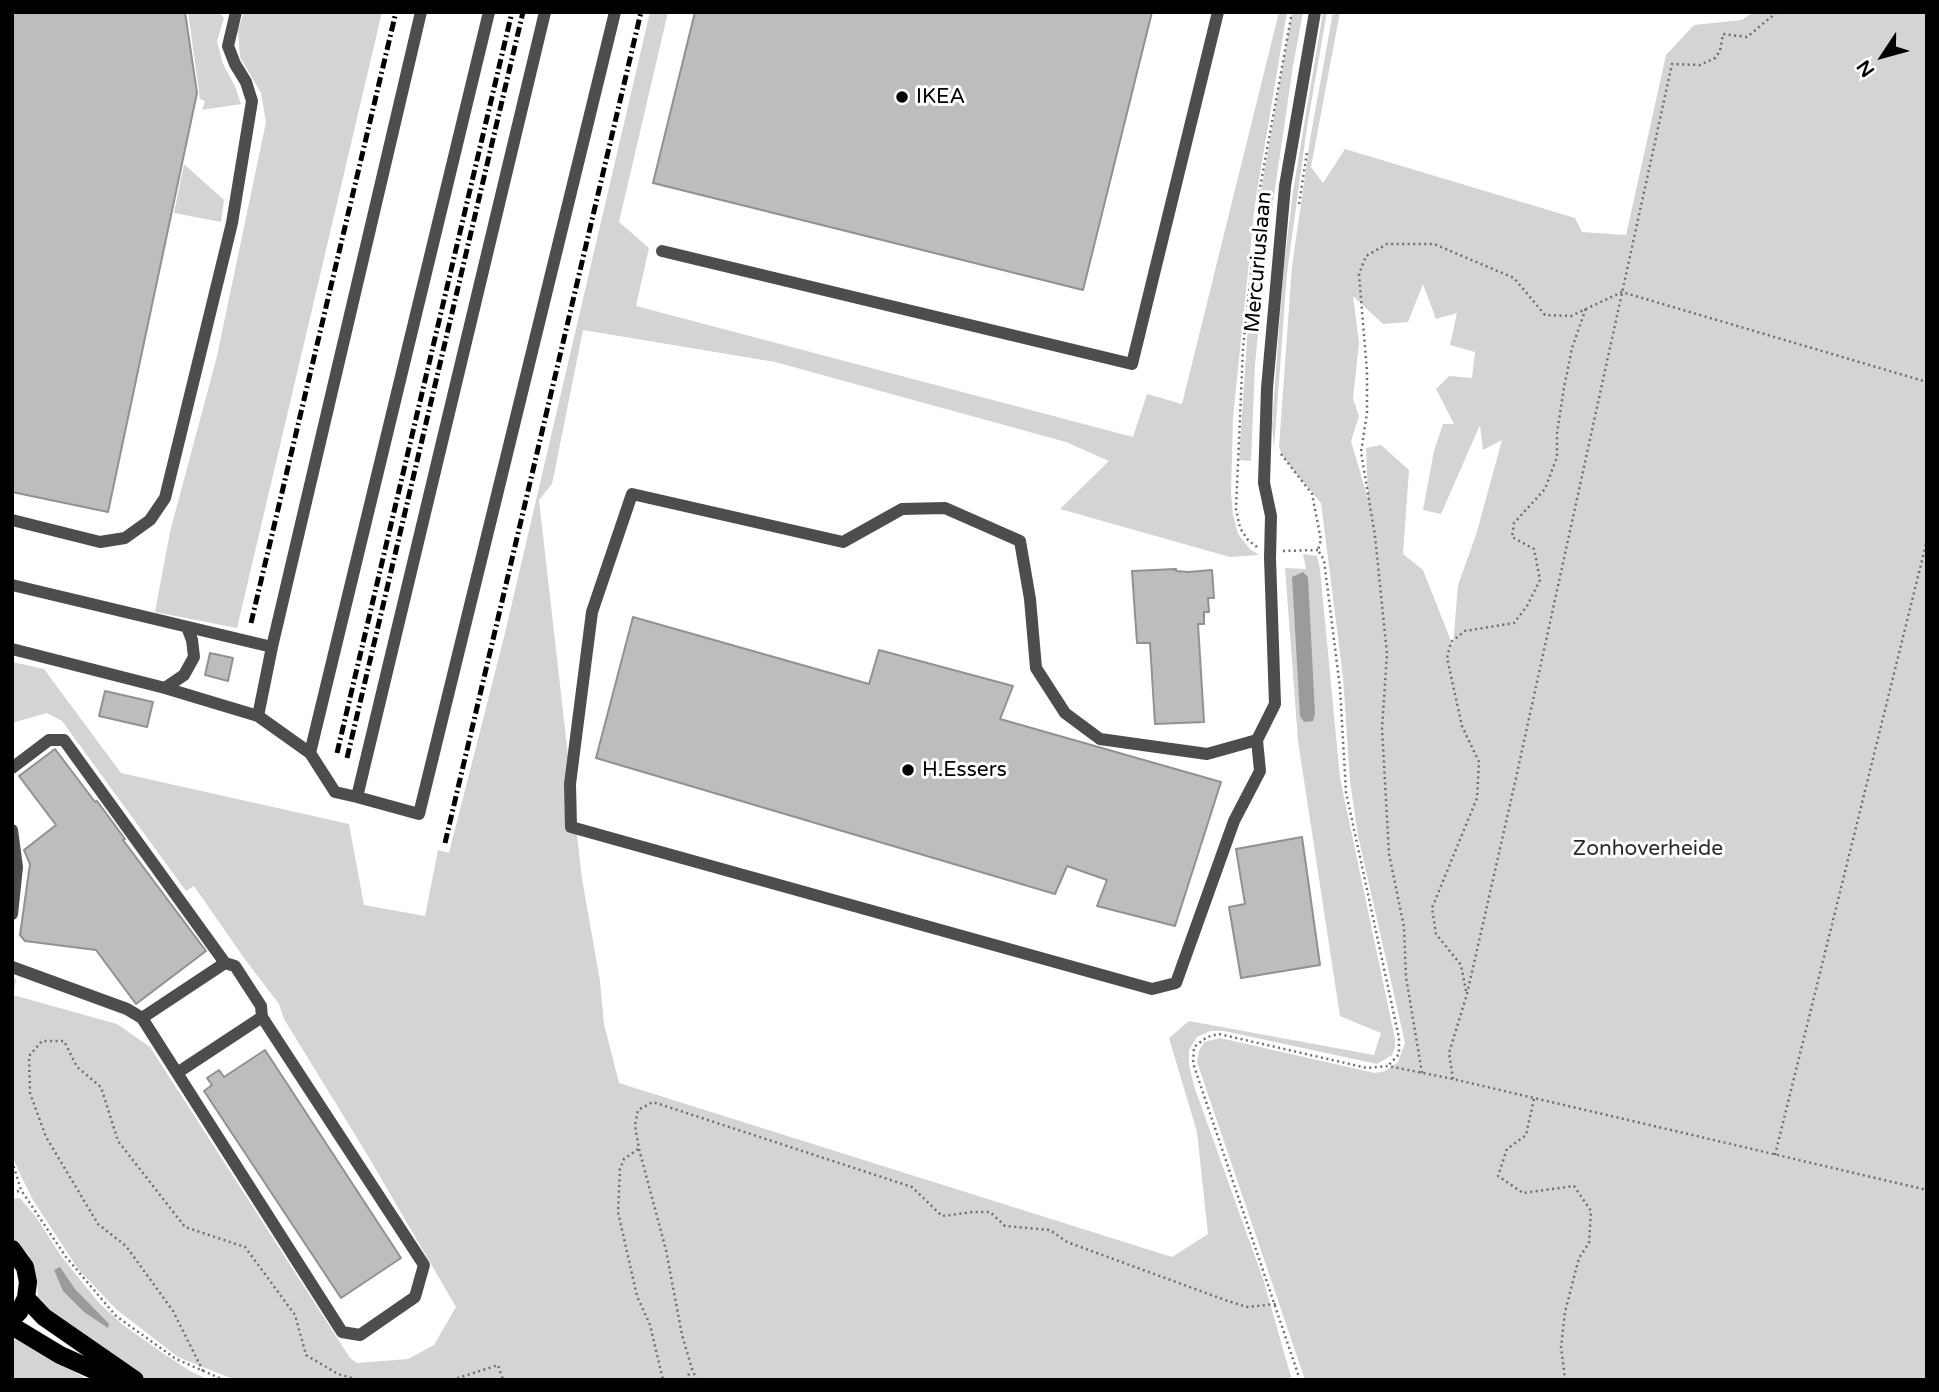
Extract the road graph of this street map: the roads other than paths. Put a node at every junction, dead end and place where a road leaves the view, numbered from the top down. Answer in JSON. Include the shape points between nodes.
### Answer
{"nodes":[{"id":1,"x":236,"y":12,"type":"edge"},
{"id":2,"x":421,"y":12,"type":"edge"},
{"id":3,"x":489,"y":12,"type":"edge"},
{"id":4,"x":545,"y":12,"type":"edge"},
{"id":5,"x":615,"y":12,"type":"edge"},
{"id":6,"x":1217,"y":12,"type":"edge"},
{"id":7,"x":1315,"y":12,"type":"edge"},
{"id":8,"x":662,"y":251,"type":"dead end"},
{"id":9,"x":12,"y":520,"type":"edge"},
{"id":10,"x":12,"y":585,"type":"edge"},
{"id":11,"x":187,"y":627,"type":"junction"},
{"id":12,"x":272,"y":647,"type":"junction"},
{"id":13,"x":12,"y":649,"type":"edge"},
{"id":14,"x":165,"y":688,"type":"junction"},
{"id":15,"x":258,"y":716,"type":"junction"},
{"id":16,"x":1257,"y":740,"type":"junction"},
{"id":17,"x":310,"y":753,"type":"junction"},
{"id":18,"x":12,"y":768,"type":"edge"},
{"id":19,"x":357,"y":797,"type":"junction"},
{"id":20,"x":12,"y":831,"type":"edge"},
{"id":21,"x":12,"y":914,"type":"edge"},
{"id":22,"x":225,"y":963,"type":"junction"},
{"id":23,"x":12,"y":967,"type":"edge"},
{"id":24,"x":262,"y":1017,"type":"junction"},
{"id":25,"x":142,"y":1018,"type":"junction"},
{"id":26,"x":177,"y":1073,"type":"junction"},
{"id":27,"x":12,"y":1249,"type":"edge"},
{"id":28,"x":26,"y":1298,"type":"junction"},
{"id":29,"x":12,"y":1319,"type":"edge"},
{"id":30,"x":12,"y":1326,"type":"edge"},
{"id":31,"x":116,"y":1380,"type":"edge"},
{"id":32,"x":135,"y":1380,"type":"edge"}],
"edges":[{"from":1,"to":9,"type":"street","via":[[228,46],[252,101],[232,223],[165,498],[150,520],[125,538],[100,542]]},
{"from":2,"to":12,"type":"street"},
{"from":3,"to":17,"type":"street"},
{"from":4,"to":19,"type":"street"},
{"from":5,"to":19,"type":"street","via":[[419,814]]},
{"from":6,"to":8,"type":"street","via":[[1132,364]]},
{"from":7,"to":16,"type":"street","name":"Mercuriuslaan","via":[[1285,186],[1270,347],[1264,483],[1271,516],[1275,704]]},
{"from":10,"to":11,"type":"street"},
{"from":11,"to":12,"type":"street"},
{"from":11,"to":14,"type":"street","via":[[194,657],[184,675]]},
{"from":12,"to":15,"type":"street"},
{"from":13,"to":14,"type":"street"},
{"from":14,"to":15,"type":"street"},
{"from":15,"to":17,"type":"street"},
{"from":16,"to":16,"type":"street","via":[[1260,771],[1234,821],[1176,983],[1152,989],[571,827],[570,784],[592,612],[632,494],[843,542],[902,509],[945,508],[1020,541],[1036,668],[1065,713],[1100,739],[1114,741],[1207,754]]},
{"from":17,"to":19,"type":"street","via":[[335,792]]},
{"from":18,"to":22,"type":"street","via":[[49,740],[64,740]]},
{"from":20,"to":21,"type":"street","via":[[17,866]]},
{"from":22,"to":24,"type":"street","via":[[235,965],[261,1006]]},
{"from":22,"to":25,"type":"street"},
{"from":23,"to":25,"type":"street"},
{"from":24,"to":26,"type":"street"},
{"from":24,"to":26,"type":"street","via":[[424,1265],[415,1297],[360,1335],[342,1332]]},
{"from":25,"to":26,"type":"street"},
{"from":27,"to":28,"type":"main road","via":[[25,1266]]},
{"from":28,"to":29,"type":"main road"},
{"from":28,"to":32,"type":"main road","via":[[44,1317]]},
{"from":30,"to":31,"type":"main road","via":[[60,1355]]}]}
